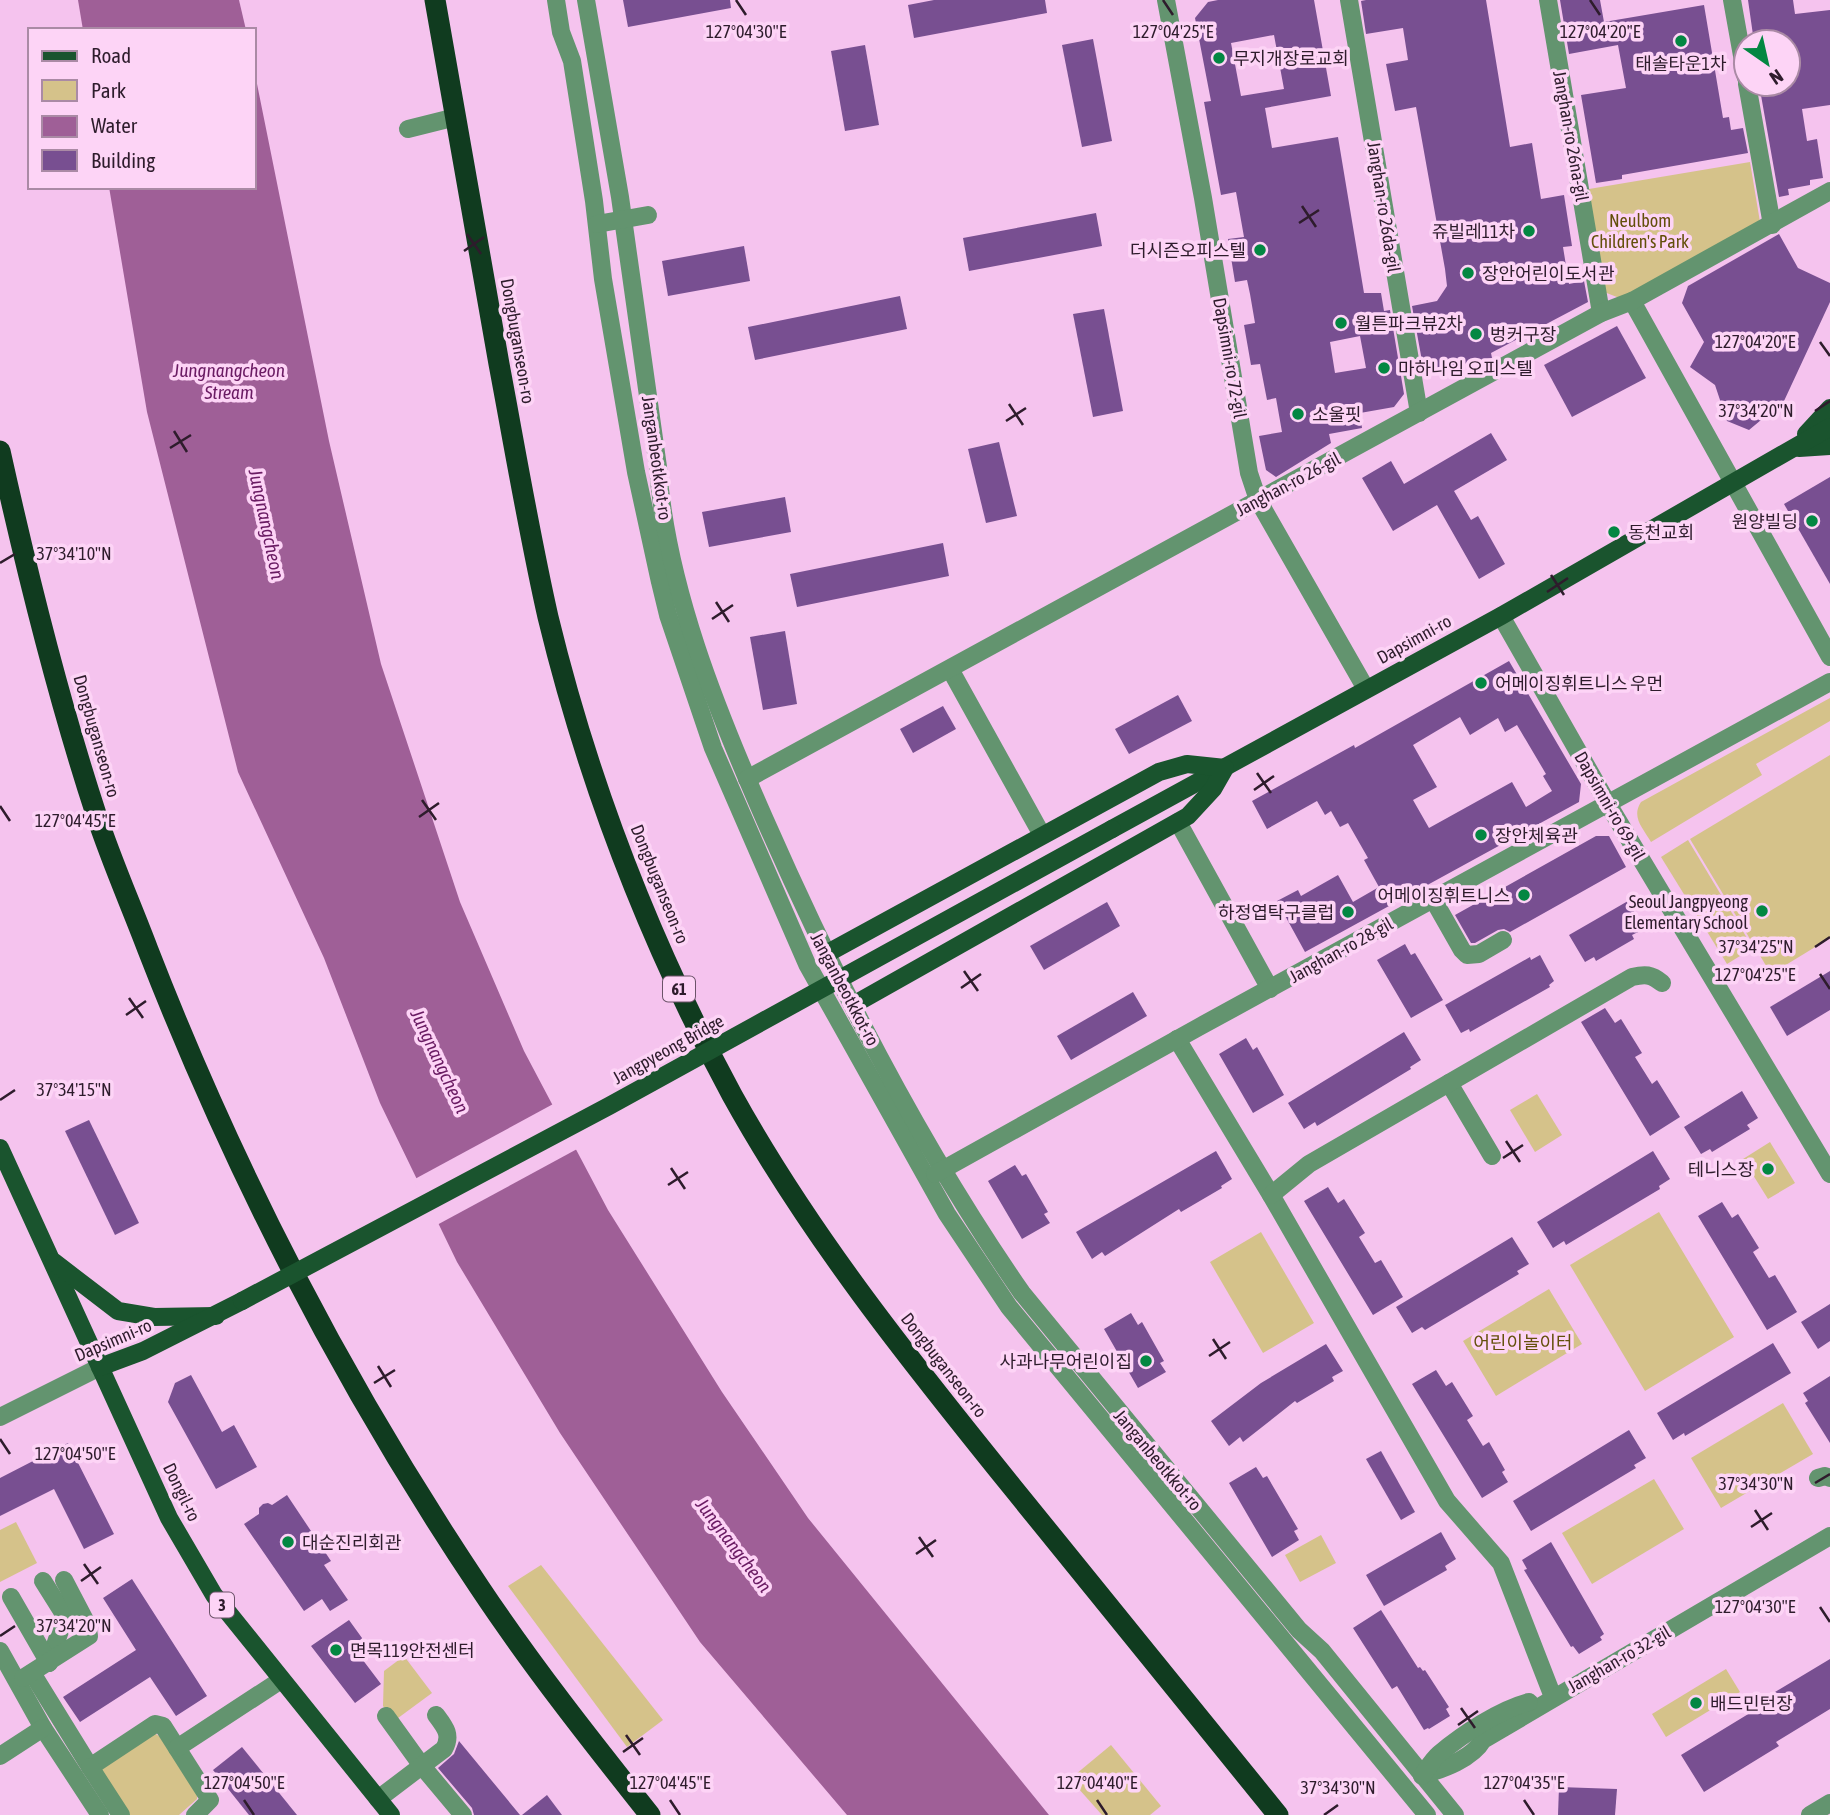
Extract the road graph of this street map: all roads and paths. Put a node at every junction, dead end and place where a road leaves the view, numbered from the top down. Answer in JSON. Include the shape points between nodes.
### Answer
{"nodes":[{"id":1,"x":435,"y":0,"type":"edge"},
{"id":2,"x":556,"y":0,"type":"edge"},
{"id":3,"x":586,"y":0,"type":"edge"},
{"id":4,"x":1166,"y":0,"type":"edge"},
{"id":5,"x":1349,"y":0,"type":"edge"},
{"id":6,"x":1548,"y":0,"type":"edge"},
{"id":7,"x":1732,"y":0,"type":"edge"},
{"id":8,"x":1737,"y":28,"type":"edge"},
{"id":9,"x":1749,"y":98,"type":"edge"},
{"id":10,"x":456,"y":117,"type":"junction"},
{"id":11,"x":408,"y":129,"type":"dead end"},
{"id":12,"x":1830,"y":191,"type":"edge"},
{"id":13,"x":648,"y":215,"type":"dead end"},
{"id":14,"x":624,"y":219,"type":"junction"},
{"id":15,"x":597,"y":224,"type":"junction"},
{"id":16,"x":1772,"y":225,"type":"junction"},
{"id":17,"x":1632,"y":301,"type":"junction"},
{"id":18,"x":1601,"y":313,"type":"junction"},
{"id":19,"x":1830,"y":408,"type":"edge"},
{"id":20,"x":1419,"y":413,"type":"junction"},
{"id":21,"x":1830,"y":427,"type":"edge"},
{"id":22,"x":1830,"y":446,"type":"edge"},
{"id":23,"x":1792,"y":449,"type":"junction"},
{"id":24,"x":0,"y":451,"type":"edge"},
{"id":25,"x":1735,"y":483,"type":"junction"},
{"id":26,"x":1258,"y":500,"type":"junction"},
{"id":27,"x":1501,"y":616,"type":"junction"},
{"id":28,"x":1830,"y":657,"type":"edge"},
{"id":29,"x":950,"y":669,"type":"junction"},
{"id":30,"x":1830,"y":682,"type":"edge"},
{"id":31,"x":1366,"y":689,"type":"junction"},
{"id":32,"x":1224,"y":768,"type":"junction"},
{"id":33,"x":747,"y":779,"type":"junction"},
{"id":34,"x":1608,"y":804,"type":"junction"},
{"id":35,"x":1178,"y":822,"type":"junction"},
{"id":36,"x":1112,"y":829,"type":"joint"},
{"id":37,"x":1042,"y":835,"type":"junction"},
{"id":38,"x":1433,"y":899,"type":"junction"},
{"id":39,"x":1503,"y":940,"type":"dead end"},
{"id":40,"x":826,"y":954,"type":"junction"},
{"id":41,"x":1662,"y":984,"type":"dead end"},
{"id":42,"x":1270,"y":989,"type":"junction"},
{"id":43,"x":853,"y":1005,"type":"junction"},
{"id":44,"x":1177,"y":1039,"type":"junction"},
{"id":45,"x":1448,"y":1083,"type":"junction"},
{"id":46,"x":0,"y":1148,"type":"edge"},
{"id":47,"x":1823,"y":1149,"type":"edge"},
{"id":48,"x":1492,"y":1156,"type":"dead end"},
{"id":49,"x":935,"y":1174,"type":"junction"},
{"id":50,"x":1830,"y":1174,"type":"edge"},
{"id":51,"x":1271,"y":1195,"type":"junction"},
{"id":52,"x":52,"y":1260,"type":"junction"},
{"id":53,"x":243,"y":1301,"type":"joint"},
{"id":54,"x":216,"y":1316,"type":"junction"},
{"id":55,"x":100,"y":1367,"type":"junction"},
{"id":56,"x":0,"y":1417,"type":"edge"},
{"id":57,"x":1830,"y":1536,"type":"edge"},
{"id":58,"x":64,"y":1580,"type":"dead end"},
{"id":59,"x":43,"y":1581,"type":"dead end"},
{"id":60,"x":11,"y":1597,"type":"dead end"},
{"id":61,"x":0,"y":1651,"type":"edge"},
{"id":62,"x":49,"y":1663,"type":"junction"},
{"id":63,"x":25,"y":1677,"type":"junction"},
{"id":64,"x":281,"y":1680,"type":"junction"},
{"id":65,"x":1553,"y":1697,"type":"junction"},
{"id":66,"x":436,"y":1715,"type":"dead end"},
{"id":67,"x":386,"y":1716,"type":"dead end"},
{"id":68,"x":43,"y":1728,"type":"junction"},
{"id":69,"x":177,"y":1748,"type":"junction"},
{"id":70,"x":0,"y":1756,"type":"edge"},
{"id":71,"x":90,"y":1766,"type":"junction"},
{"id":72,"x":422,"y":1766,"type":"junction"},
{"id":73,"x":1423,"y":1775,"type":"junction"},
{"id":74,"x":1405,"y":1789,"type":"junction"},
{"id":75,"x":378,"y":1799,"type":"junction"},
{"id":76,"x":1830,"y":1802,"type":"edge"},
{"id":77,"x":100,"y":1815,"type":"edge"},
{"id":78,"x":121,"y":1815,"type":"edge"},
{"id":79,"x":195,"y":1815,"type":"edge"},
{"id":80,"x":391,"y":1815,"type":"edge"},
{"id":81,"x":463,"y":1815,"type":"edge"},
{"id":82,"x":650,"y":1815,"type":"edge"},
{"id":83,"x":1278,"y":1815,"type":"edge"},
{"id":84,"x":1427,"y":1815,"type":"edge"},
{"id":85,"x":1455,"y":1815,"type":"edge"},
{"id":86,"x":1810,"y":1815,"type":"edge"}],
"edges":[{"from":1,"to":10,"type":"highway","name":"Dongbuganseon-ro","number":"61"},
{"from":2,"to":15,"type":"street","name":"Janganbeotkkot-ro","via":[[572,61]]},
{"from":3,"to":14,"type":"street","name":"Janganbeotkkot-ro"},
{"from":4,"to":26,"type":"street","name":"Dapsimni-ro 72-gil","via":[[1249,473]]},
{"from":5,"to":20,"type":"street","name":"Janghan-ro 26da-gil"},
{"from":6,"to":18,"type":"street","name":"Janghan-ro 26na-gil"},
{"from":7,"to":8,"type":"street"},
{"from":9,"to":16,"type":"street"},
{"from":10,"to":11,"type":"street"},
{"from":10,"to":83,"type":"highway","name":"Dongbuganseon-ro","number":"61","via":[[549,618],[615,839],[688,1009],[780,1176],[854,1284]]},
{"from":12,"to":16,"type":"street","name":"Janghan-ro 26-gil"},
{"from":13,"to":14,"type":"street"},
{"from":14,"to":15,"type":"street"},
{"from":14,"to":33,"type":"street","name":"Janganbeotkkot-ro","via":[[660,498],[673,558],[717,707]]},
{"from":15,"to":49,"type":"street","name":"Janganbeotkkot-ro","via":[[646,527],[699,711],[807,964]]},
{"from":16,"to":17,"type":"street","name":"Janghan-ro 26-gil"},
{"from":17,"to":18,"type":"street","name":"Janghan-ro 26-gil"},
{"from":17,"to":25,"type":"street"},
{"from":18,"to":20,"type":"street","name":"Janghan-ro 26-gil"},
{"from":19,"to":23,"type":"main road"},
{"from":20,"to":26,"type":"street","name":"Janghan-ro 26-gil"},
{"from":21,"to":23,"type":"main road","name":"Dapsimni-ro"},
{"from":22,"to":23,"type":"main road"},
{"from":23,"to":25,"type":"main road","name":"Dapsimni-ro"},
{"from":24,"to":82,"type":"highway","name":"Dongbuganseon-ro","via":[[52,663],[96,816],[173,1014],[268,1224],[321,1326],[481,1590]]},
{"from":25,"to":27,"type":"main road","name":"Dapsimni-ro"},
{"from":25,"to":28,"type":"street"},
{"from":26,"to":29,"type":"street","name":"Janghan-ro 26-gil"},
{"from":26,"to":31,"type":"street","name":"Dapsimni-ro 72-gil"},
{"from":27,"to":31,"type":"main road","name":"Dapsimni-ro"},
{"from":27,"to":34,"type":"street","name":"Dapsimni-ro 69-gil"},
{"from":29,"to":33,"type":"street","name":"Janghan-ro 26-gil"},
{"from":29,"to":37,"type":"street"},
{"from":30,"to":34,"type":"street","name":"Janghan-ro 28-gil"},
{"from":31,"to":32,"type":"main road","name":"Dapsimni-ro"},
{"from":32,"to":35,"type":"main road","via":[[1209,794]]},
{"from":32,"to":36,"type":"main road","name":"Dapsimni-ro"},
{"from":32,"to":37,"type":"main road","via":[[1187,764],[1159,772]]},
{"from":33,"to":40,"type":"street","name":"Janganbeotkkot-ro"},
{"from":34,"to":38,"type":"street","name":"Janghan-ro 28-gil"},
{"from":34,"to":47,"type":"street","name":"Dapsimni-ro 69-gil"},
{"from":35,"to":42,"type":"street"},
{"from":35,"to":43,"type":"main road"},
{"from":36,"to":53,"type":"main road","name":"Jangpyeong Bridge","bridge":true},
{"from":37,"to":40,"type":"main road"},
{"from":38,"to":39,"type":"street","via":[[1467,954],[1479,954]]},
{"from":38,"to":42,"type":"street","name":"Janghan-ro 28-gil"},
{"from":40,"to":43,"type":"street","name":"Janganbeotkkot-ro"},
{"from":41,"to":45,"type":"street","via":[[1653,975],[1632,977]]},
{"from":42,"to":44,"type":"street","name":"Janghan-ro 28-gil"},
{"from":43,"to":49,"type":"street","name":"Janganbeotkkot-ro"},
{"from":44,"to":49,"type":"street","name":"Janghan-ro 28-gil"},
{"from":44,"to":51,"type":"street"},
{"from":45,"to":48,"type":"street"},
{"from":45,"to":51,"type":"street","via":[[1309,1164]]},
{"from":46,"to":52,"type":"main road","name":"Dongil-ro","number":"3"},
{"from":47,"to":50,"type":"street","name":"Dapsimni-ro 69-gil"},
{"from":49,"to":73,"type":"street","name":"Janganbeotkkot-ro","via":[[1022,1293]]},
{"from":49,"to":74,"type":"street","name":"Janganbeotkkot-ro","via":[[978,1262],[1016,1316]]},
{"from":51,"to":65,"type":"street","via":[[1447,1501],[1501,1563]]},
{"from":52,"to":54,"type":"main road","via":[[118,1311],[154,1317]]},
{"from":52,"to":55,"type":"main road","name":"Dongil-ro","number":"3"},
{"from":53,"to":54,"type":"main road","name":"Dapsimni-ro"},
{"from":54,"to":55,"type":"main road","name":"Dapsimni-ro"},
{"from":55,"to":56,"type":"street","name":"Dapsimni-ro"},
{"from":55,"to":64,"type":"main road","name":"Dongil-ro","number":"3","via":[[169,1518],[214,1595]]},
{"from":57,"to":65,"type":"street","name":"Janghan-ro 32-gil"},
{"from":58,"to":62,"type":"street","via":[[88,1624],[89,1636]]},
{"from":59,"to":62,"type":"street","via":[[65,1616]]},
{"from":60,"to":62,"type":"street"},
{"from":61,"to":63,"type":"street"},
{"from":62,"to":63,"type":"street"},
{"from":63,"to":68,"type":"street"},
{"from":63,"to":71,"type":"street"},
{"from":64,"to":69,"type":"street"},
{"from":64,"to":75,"type":"main road","name":"Dongil-ro","number":"3"},
{"from":65,"to":73,"type":"street","name":"Janghan-ro 32-gil","via":[[1446,1768]]},
{"from":65,"to":73,"type":"street","name":"Janghan-ro 32-gil","via":[[1524,1702],[1497,1714],[1436,1756]]},
{"from":66,"to":72,"type":"street","via":[[449,1739],[444,1749]]},
{"from":67,"to":72,"type":"street"},
{"from":68,"to":70,"type":"street"},
{"from":68,"to":77,"type":"street"},
{"from":69,"to":71,"type":"street","via":[[163,1726],[155,1724]]},
{"from":69,"to":79,"type":"street","via":[[210,1800]]},
{"from":71,"to":78,"type":"street"},
{"from":72,"to":75,"type":"street"},
{"from":72,"to":81,"type":"street"},
{"from":73,"to":74,"type":"street","name":"Janghan-ro 32-gil"},
{"from":73,"to":85,"type":"street","name":"Janganbeotkkot-ro"},
{"from":74,"to":84,"type":"street","name":"Janganbeotkkot-ro"},
{"from":75,"to":80,"type":"main road","name":"Dongil-ro","number":"3"},
{"from":76,"to":86,"type":"street"}]}
